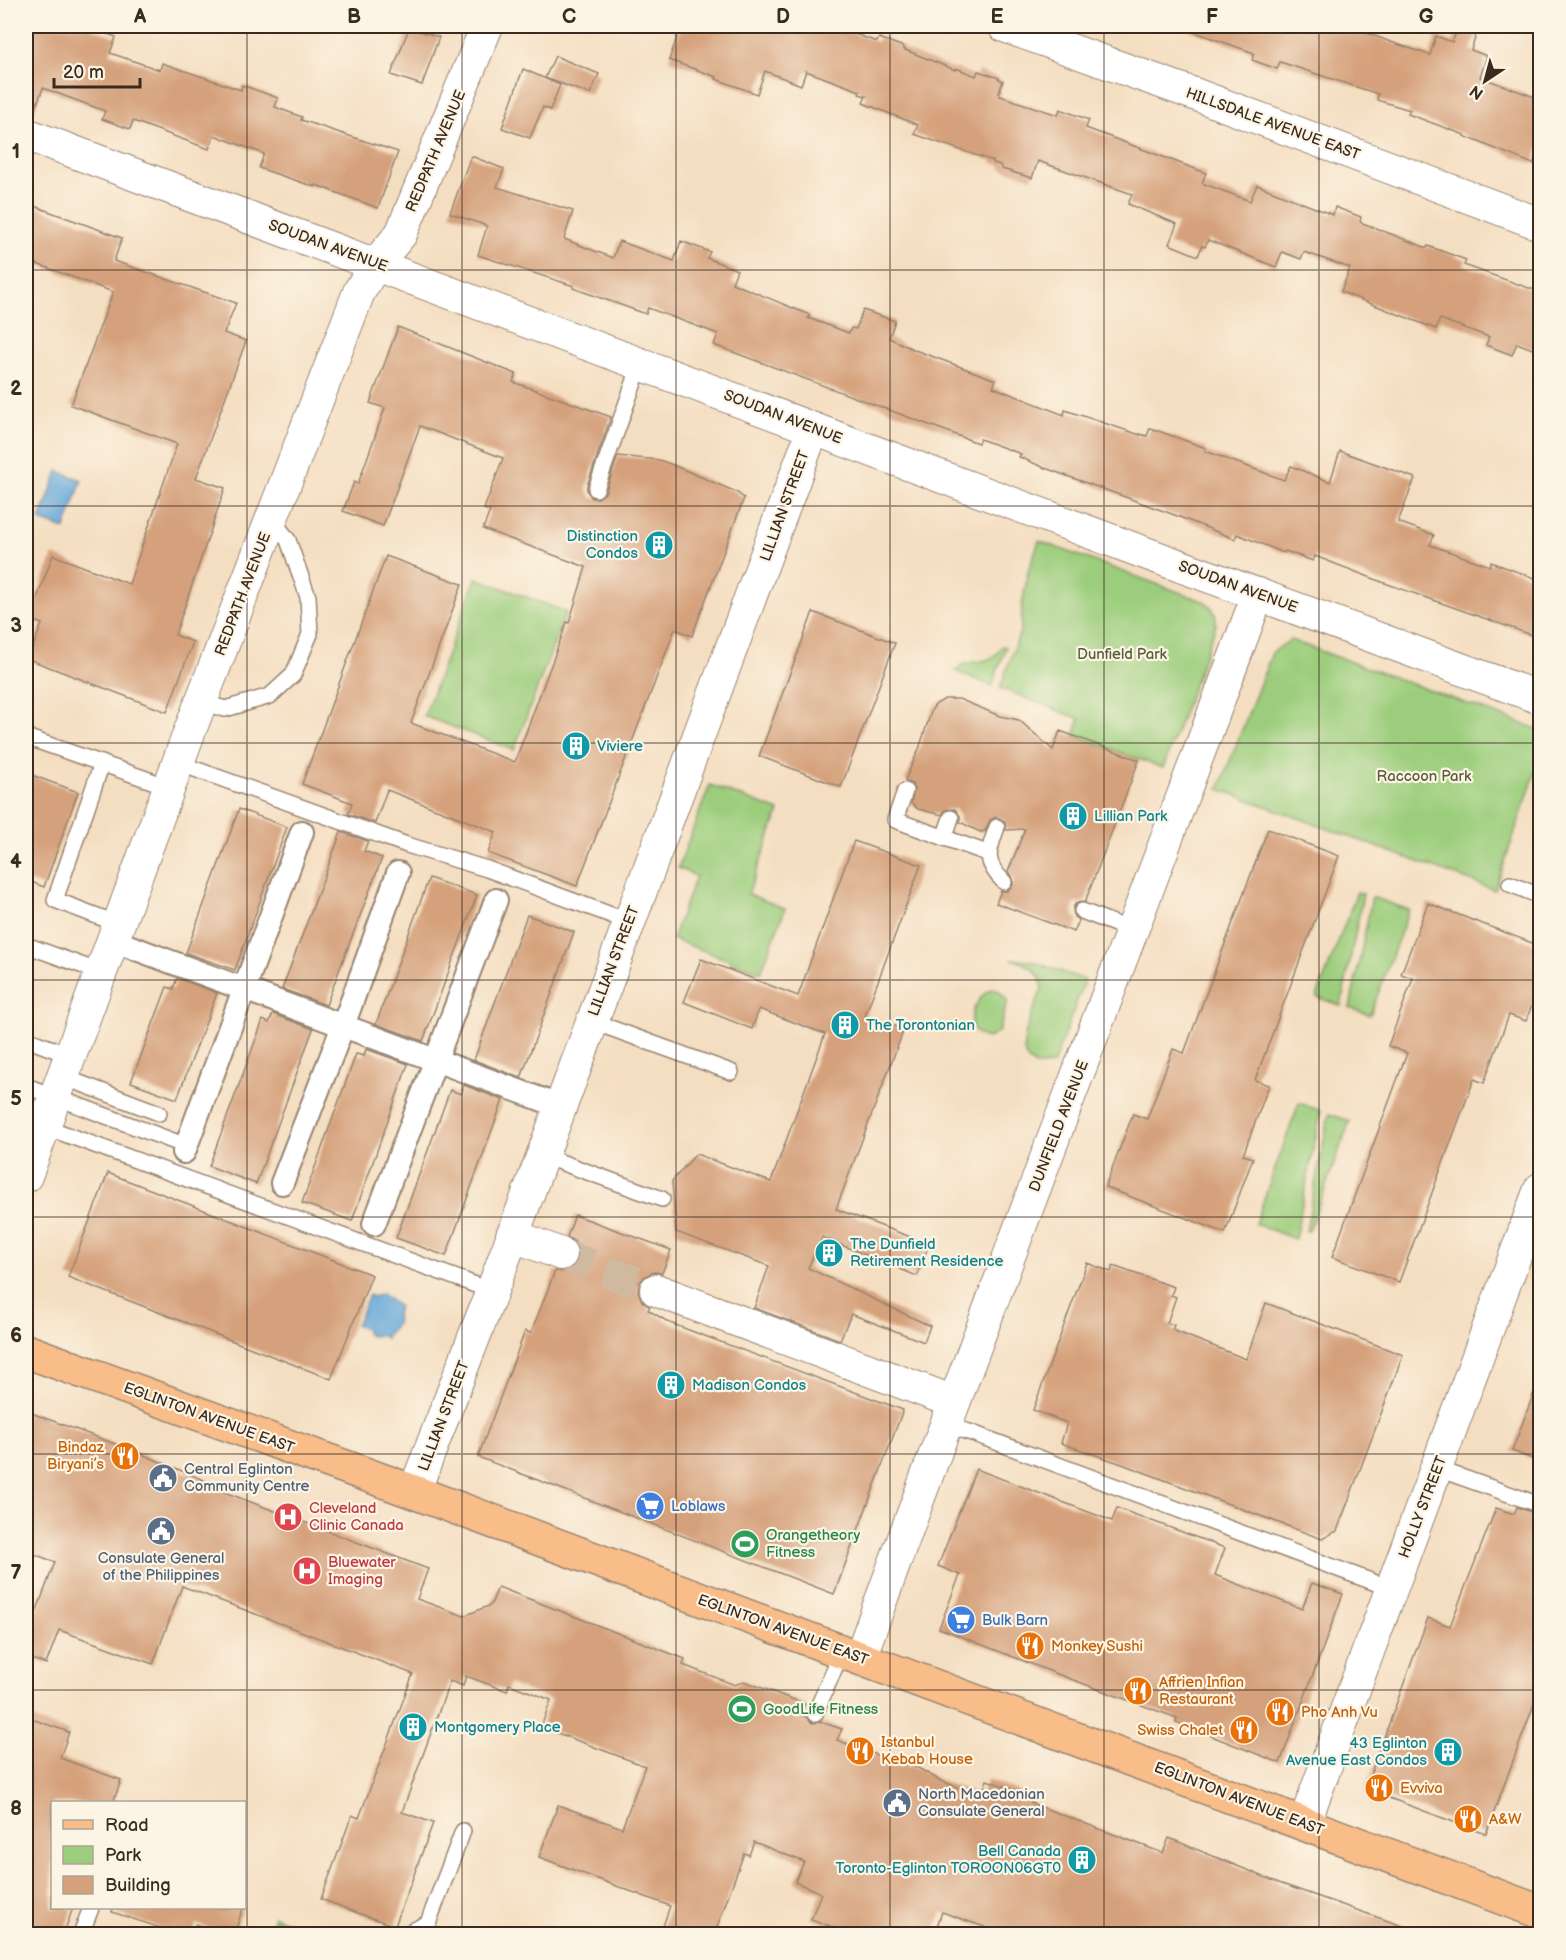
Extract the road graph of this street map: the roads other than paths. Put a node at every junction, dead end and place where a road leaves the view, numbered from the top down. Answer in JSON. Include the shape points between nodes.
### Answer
{"nodes":[{"id":1,"x":487,"y":26,"type":"edge"},
{"id":2,"x":1004,"y":26,"type":"edge"},
{"id":3,"x":26,"y":134,"type":"edge"},
{"id":4,"x":1540,"y":224,"type":"edge"},
{"id":5,"x":375,"y":265,"type":"junction"},
{"id":6,"x":641,"y":363,"type":"junction"},
{"id":7,"x":813,"y":429,"type":"junction"},
{"id":8,"x":596,"y":489,"type":"dead end"},
{"id":9,"x":272,"y":519,"type":"junction"},
{"id":10,"x":1258,"y":594,"type":"junction"},
{"id":11,"x":1540,"y":698,"type":"edge"},
{"id":12,"x":201,"y":702,"type":"junction"},
{"id":13,"x":26,"y":736,"type":"edge"},
{"id":14,"x":102,"y":763,"type":"junction"},
{"id":15,"x":173,"y":775,"type":"junction"},
{"id":16,"x":905,"y":791,"type":"dead end"},
{"id":17,"x":951,"y":818,"type":"dead end"},
{"id":18,"x":998,"y":827,"type":"dead end"},
{"id":19,"x":302,"y":832,"type":"dead end"},
{"id":20,"x":944,"y":837,"type":"junction"},
{"id":21,"x":987,"y":853,"type":"junction"},
{"id":22,"x":398,"y":873,"type":"dead end"},
{"id":23,"x":1004,"y":882,"type":"dead end"},
{"id":24,"x":1510,"y":884,"type":"dead end"},
{"id":25,"x":1540,"y":896,"type":"edge"},
{"id":26,"x":496,"y":900,"type":"dead end"},
{"id":27,"x":1082,"y":911,"type":"dead end"},
{"id":28,"x":630,"y":922,"type":"junction"},
{"id":29,"x":1133,"y":931,"type":"junction"},
{"id":30,"x":115,"y":932,"type":"junction"},
{"id":31,"x":26,"y":945,"type":"edge"},
{"id":32,"x":100,"y":972,"type":"junction"},
{"id":33,"x":245,"y":990,"type":"junction"},
{"id":34,"x":591,"y":1021,"type":"junction"},
{"id":35,"x":343,"y":1026,"type":"junction"},
{"id":36,"x":26,"y":1039,"type":"edge"},
{"id":37,"x":436,"y":1060,"type":"junction"},
{"id":38,"x":732,"y":1072,"type":"dead end"},
{"id":39,"x":52,"y":1078,"type":"edge"},
{"id":40,"x":559,"y":1106,"type":"junction"},
{"id":41,"x":159,"y":1113,"type":"dead end"},
{"id":42,"x":43,"y":1126,"type":"junction"},
{"id":43,"x":182,"y":1148,"type":"joint"},
{"id":44,"x":541,"y":1155,"type":"junction"},
{"id":45,"x":26,"y":1176,"type":"edge"},
{"id":46,"x":282,"y":1183,"type":"dead end"},
{"id":47,"x":1540,"y":1189,"type":"edge"},
{"id":48,"x":662,"y":1199,"type":"dead end"},
{"id":49,"x":374,"y":1224,"type":"dead end"},
{"id":50,"x":512,"y":1235,"type":"junction"},
{"id":51,"x":561,"y":1254,"type":"tunnel mouth"},
{"id":52,"x":656,"y":1290,"type":"tunnel mouth"},
{"id":53,"x":492,"y":1291,"type":"junction"},
{"id":54,"x":26,"y":1351,"type":"edge"},
{"id":55,"x":949,"y":1414,"type":"junction"},
{"id":56,"x":1438,"y":1469,"type":"junction"},
{"id":57,"x":414,"y":1492,"type":"junction"},
{"id":58,"x":1540,"y":1505,"type":"edge"},
{"id":59,"x":1392,"y":1589,"type":"junction"},
{"id":60,"x":851,"y":1655,"type":"junction"},
{"id":61,"x":815,"y":1714,"type":"dead end"},
{"id":62,"x":1304,"y":1824,"type":"junction"},
{"id":63,"x":463,"y":1831,"type":"dead end"},
{"id":64,"x":1540,"y":1908,"type":"edge"},
{"id":65,"x":91,"y":1909,"type":"edge"},
{"id":66,"x":81,"y":1935,"type":"edge"},
{"id":67,"x":407,"y":1935,"type":"edge"}],
"edges":[{"from":1,"to":5,"type":"street","name":"REDPATH AVENUE","via":[[401,234]]},
{"from":2,"to":4,"type":"street","name":"HILLSDALE AVENUE EAST"},
{"from":3,"to":5,"type":"street","name":"SOUDAN AVENUE"},
{"from":5,"to":6,"type":"street","name":"SOUDAN AVENUE"},
{"from":5,"to":9,"type":"street","name":"REDPATH AVENUE","via":[[359,292]]},
{"from":6,"to":7,"type":"street","name":"SOUDAN AVENUE"},
{"from":6,"to":8,"type":"lane"},
{"from":7,"to":10,"type":"street","name":"SOUDAN AVENUE"},
{"from":7,"to":28,"type":"street","name":"LILLIAN STREET"},
{"from":9,"to":12,"type":"street","name":"REDPATH AVENUE"},
{"from":9,"to":12,"type":"lane","via":[[288,540],[308,597],[310,634],[293,675],[270,696],[225,709]]},
{"from":10,"to":11,"type":"street","name":"SOUDAN AVENUE"},
{"from":10,"to":29,"type":"street","name":"DUNFIELD AVENUE"},
{"from":12,"to":15,"type":"street","name":"REDPATH AVENUE"},
{"from":13,"to":14,"type":"lane"},
{"from":14,"to":15,"type":"lane"},
{"from":14,"to":30,"type":"lane","via":[[55,900]]},
{"from":15,"to":28,"type":"lane","via":[[487,869]]},
{"from":15,"to":30,"type":"street","name":"REDPATH AVENUE"},
{"from":16,"to":20,"type":"lane","via":[[895,820]]},
{"from":17,"to":20,"type":"lane"},
{"from":18,"to":21,"type":"lane"},
{"from":19,"to":33,"type":"street"},
{"from":20,"to":21,"type":"lane"},
{"from":21,"to":23,"type":"lane","via":[[992,870]]},
{"from":22,"to":35,"type":"street"},
{"from":24,"to":25,"type":"lane"},
{"from":26,"to":37,"type":"street"},
{"from":27,"to":29,"type":"lane"},
{"from":28,"to":34,"type":"street","name":"LILLIAN STREET"},
{"from":29,"to":55,"type":"street","name":"DUNFIELD AVENUE"},
{"from":30,"to":32,"type":"street","name":"REDPATH AVENUE"},
{"from":30,"to":33,"type":"street"},
{"from":31,"to":32,"type":"lane"},
{"from":32,"to":39,"type":"street","name":"REDPATH AVENUE"},
{"from":33,"to":35,"type":"street"},
{"from":33,"to":43,"type":"street"},
{"from":34,"to":38,"type":"lane"},
{"from":34,"to":40,"type":"street","name":"LILLIAN STREET"},
{"from":35,"to":37,"type":"street"},
{"from":35,"to":46,"type":"street"},
{"from":36,"to":39,"type":"lane"},
{"from":37,"to":40,"type":"street"},
{"from":37,"to":49,"type":"street"},
{"from":39,"to":41,"type":"lane"},
{"from":39,"to":42,"type":"street","name":"REDPATH AVENUE"},
{"from":39,"to":43,"type":"lane"},
{"from":40,"to":44,"type":"street","name":"LILLIAN STREET"},
{"from":42,"to":45,"type":"street","name":"REDPATH AVENUE"},
{"from":42,"to":53,"type":"lane"},
{"from":44,"to":48,"type":"lane"},
{"from":44,"to":50,"type":"street","name":"LILLIAN STREET"},
{"from":47,"to":56,"type":"street","name":"HOLLY STREET"},
{"from":50,"to":51,"type":"street"},
{"from":50,"to":53,"type":"street","name":"LILLIAN STREET"},
{"from":52,"to":55,"type":"street"},
{"from":53,"to":57,"type":"street","name":"LILLIAN STREET"},
{"from":54,"to":57,"type":"main road","name":"EGLINTON AVENUE EAST"},
{"from":55,"to":59,"type":"lane","via":[[972,1433]]},
{"from":55,"to":60,"type":"street","name":"DUNFIELD AVENUE"},
{"from":56,"to":58,"type":"lane"},
{"from":56,"to":59,"type":"street","name":"HOLLY STREET"},
{"from":57,"to":60,"type":"main road","name":"EGLINTON AVENUE EAST"},
{"from":59,"to":62,"type":"street","name":"HOLLY STREET"},
{"from":60,"to":61,"type":"lane"},
{"from":60,"to":62,"type":"main road","name":"EGLINTON AVENUE EAST"},
{"from":62,"to":64,"type":"main road","name":"EGLINTON AVENUE EAST"},
{"from":63,"to":67,"type":"lane","via":[[428,1923]]},
{"from":65,"to":66,"type":"lane"}]}
